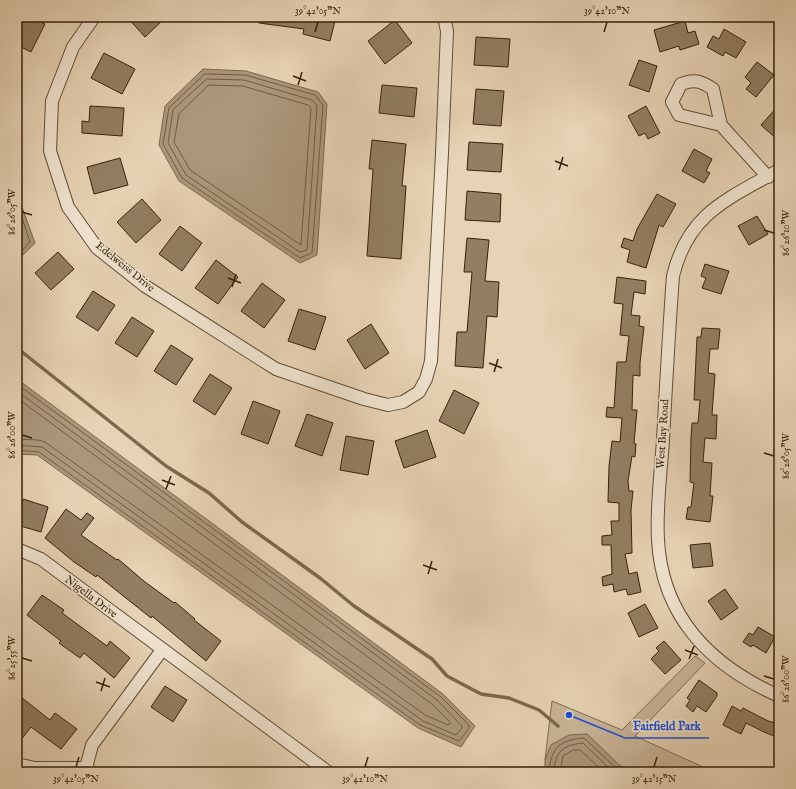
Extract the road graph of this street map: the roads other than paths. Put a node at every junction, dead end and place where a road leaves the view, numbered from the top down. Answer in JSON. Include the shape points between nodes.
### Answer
{"nodes":[{"id":1,"x":94,"y":17,"type":"edge"},
{"id":2,"x":444,"y":17,"type":"edge"},
{"id":3,"x":722,"y":125,"type":"junction"},
{"id":4,"x":779,"y":170,"type":"edge"},
{"id":5,"x":768,"y":177,"type":"junction"},
{"id":6,"x":17,"y":549,"type":"edge"},
{"id":7,"x":162,"y":650,"type":"junction"},
{"id":8,"x":779,"y":696,"type":"edge"},
{"id":9,"x":17,"y":764,"type":"edge"},
{"id":10,"x":88,"y":770,"type":"edge"},
{"id":11,"x":328,"y":772,"type":"edge"}],
"edges":[{"from":1,"to":2,"type":"street","name":"Edelweiss Drive","via":[[73,47],[52,101],[50,151],[68,207],[97,248],[145,286],[276,369],[388,405],[403,402],[419,392],[431,361],[447,31]]},
{"from":3,"to":3,"type":"street","via":[[713,89],[701,81],[692,80],[681,84],[672,102],[679,115]]},
{"from":3,"to":5,"type":"street"},
{"from":4,"to":5,"type":"street","name":"West Bay Road"},
{"from":5,"to":8,"type":"street","name":"West Bay Road","via":[[706,214],[688,237],[677,259],[673,276],[657,526],[663,571],[673,600],[688,627],[707,650],[730,670]]},
{"from":6,"to":7,"type":"street","name":"Nigella Drive","via":[[41,559]]},
{"from":7,"to":10,"type":"street","via":[[92,745]]},
{"from":7,"to":11,"type":"street","name":"Nigella Drive"},
{"from":9,"to":10,"type":"street","via":[[35,768]]}]}
